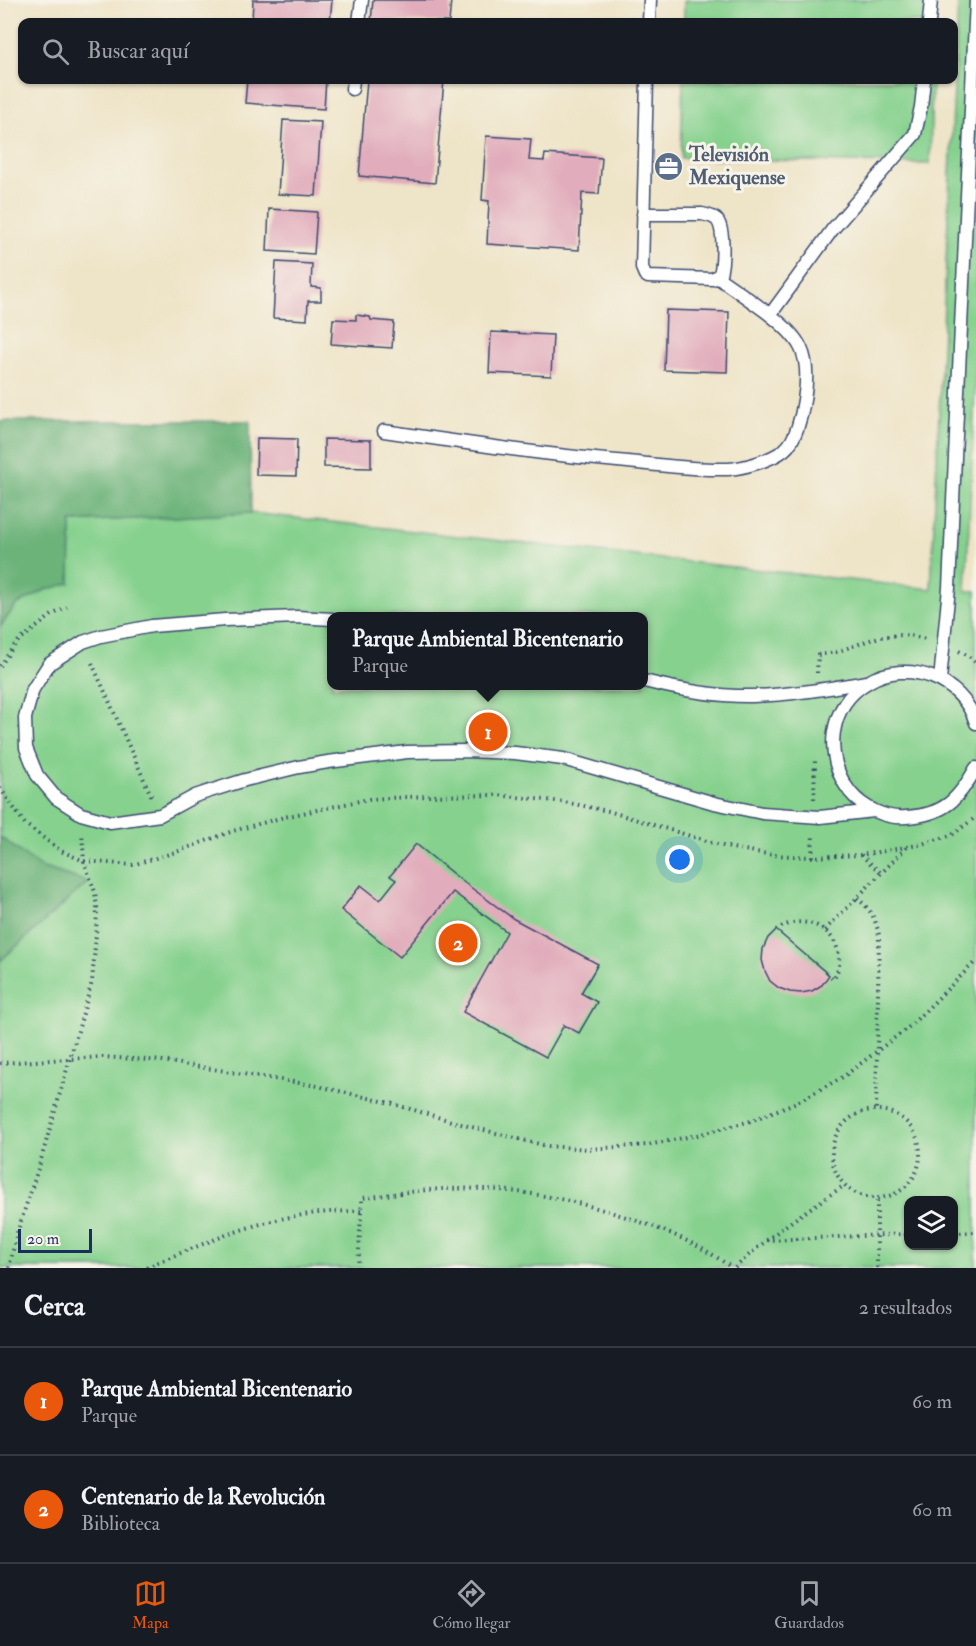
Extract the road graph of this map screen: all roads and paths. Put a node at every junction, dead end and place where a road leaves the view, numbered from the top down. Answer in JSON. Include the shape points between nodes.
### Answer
{"nodes":[{"id":1,"x":362,"y":0,"type":"edge"},
{"id":2,"x":650,"y":0,"type":"edge"},
{"id":3,"x":931,"y":0,"type":"edge"},
{"id":4,"x":976,"y":0,"type":"edge"},
{"id":5,"x":360,"y":18,"type":"edge"},
{"id":6,"x":649,"y":18,"type":"edge"},
{"id":7,"x":929,"y":18,"type":"edge"},
{"id":8,"x":647,"y":84,"type":"edge"},
{"id":9,"x":924,"y":84,"type":"edge"},
{"id":10,"x":644,"y":214,"type":"junction"},
{"id":11,"x":717,"y":277,"type":"junction"},
{"id":12,"x":770,"y":315,"type":"junction"},
{"id":13,"x":384,"y":431,"type":"dead end"},
{"id":14,"x":67,"y":607,"type":"dead end"},
{"id":15,"x":327,"y":619,"type":"edge"},
{"id":16,"x":92,"y":663,"type":"dead end"},
{"id":17,"x":0,"y":666,"type":"edge"},
{"id":18,"x":940,"y":680,"type":"junction"},
{"id":19,"x":868,"y":681,"type":"junction"},
{"id":20,"x":648,"y":682,"type":"edge"},
{"id":21,"x":976,"y":721,"type":"edge"},
{"id":22,"x":976,"y":768,"type":"edge"},
{"id":23,"x":0,"y":788,"type":"edge"},
{"id":24,"x":154,"y":801,"type":"dead end"},
{"id":25,"x":874,"y":811,"type":"junction"},
{"id":26,"x":81,"y":814,"type":"junction"},
{"id":27,"x":976,"y":818,"type":"edge"},
{"id":28,"x":907,"y":847,"type":"junction"},
{"id":29,"x":861,"y":855,"type":"junction"},
{"id":30,"x":84,"y":861,"type":"junction"},
{"id":31,"x":881,"y":873,"type":"junction"},
{"id":32,"x":857,"y":898,"type":"junction"},
{"id":33,"x":776,"y":930,"type":"dead end"},
{"id":34,"x":825,"y":930,"type":"junction"},
{"id":35,"x":976,"y":960,"type":"edge"},
{"id":36,"x":829,"y":975,"type":"dead end"},
{"id":37,"x":878,"y":1051,"type":"junction"},
{"id":38,"x":71,"y":1059,"type":"junction"},
{"id":39,"x":0,"y":1063,"type":"edge"},
{"id":40,"x":876,"y":1110,"type":"junction"},
{"id":41,"x":845,"y":1185,"type":"junction"},
{"id":42,"x":878,"y":1198,"type":"junction"},
{"id":43,"x":361,"y":1211,"type":"junction"},
{"id":44,"x":976,"y":1232,"type":"edge"},
{"id":45,"x":958,"y":1233,"type":"edge"},
{"id":46,"x":904,"y":1234,"type":"edge"},
{"id":47,"x":877,"y":1236,"type":"junction"},
{"id":48,"x":766,"y":1240,"type":"junction"},
{"id":49,"x":9,"y":1268,"type":"edge"},
{"id":50,"x":147,"y":1268,"type":"edge"},
{"id":51,"x":358,"y":1268,"type":"edge"},
{"id":52,"x":733,"y":1268,"type":"edge"},
{"id":53,"x":877,"y":1268,"type":"edge"}],
"edges":[{"from":1,"to":5,"type":"lane"},
{"from":2,"to":6,"type":"lane"},
{"from":3,"to":7,"type":"lane"},
{"from":4,"to":18,"type":"lane","via":[[949,588]]},
{"from":8,"to":10,"type":"lane"},
{"from":9,"to":12,"type":"lane","via":[[915,134],[832,230]]},
{"from":10,"to":11,"type":"lane","via":[[702,214],[716,219],[722,229],[722,271]]},
{"from":10,"to":11,"type":"lane","via":[[645,275]]},
{"from":11,"to":12,"type":"lane"},
{"from":12,"to":13,"type":"lane","via":[[786,326],[800,347],[806,383],[800,420],[786,449],[754,464],[703,469],[572,457]]},
{"from":14,"to":17,"type":"path","via":[[16,643]]},
{"from":15,"to":26,"type":"lane","via":[[246,619],[152,626],[83,642],[49,664],[33,689],[25,718],[26,748],[37,776],[56,798]]},
{"from":16,"to":24,"type":"path"},
{"from":18,"to":19,"type":"lane","via":[[916,672],[892,673]]},
{"from":18,"to":21,"type":"lane","via":[[955,690]]},
{"from":19,"to":20,"type":"lane","via":[[754,696],[714,695]]},
{"from":19,"to":25,"type":"lane","via":[[851,696],[832,737],[841,780],[855,798]]},
{"from":22,"to":25,"type":"lane","via":[[964,790],[946,807],[923,816],[898,818]]},
{"from":23,"to":30,"type":"path","via":[[25,824],[61,851]]},
{"from":25,"to":26,"type":"lane","via":[[820,817],[762,813],[564,759],[465,751],[408,752],[299,767],[195,795],[160,815],[110,822]]},
{"from":26,"to":30,"type":"path"},
{"from":27,"to":28,"type":"path","via":[[952,835]]},
{"from":28,"to":29,"type":"path"},
{"from":28,"to":31,"type":"path"},
{"from":29,"to":30,"type":"path","via":[[773,855],[726,847],[608,811],[564,802],[497,795],[427,795],[369,799],[284,817],[132,865]]},
{"from":29,"to":31,"type":"path"},
{"from":30,"to":38,"type":"path","via":[[95,892],[96,935],[92,982]]},
{"from":31,"to":32,"type":"path"},
{"from":32,"to":34,"type":"path"},
{"from":32,"to":37,"type":"path","via":[[875,919],[879,935]]},
{"from":33,"to":34,"type":"path","via":[[804,921]]},
{"from":34,"to":36,"type":"path","via":[[838,953],[834,979]]},
{"from":35,"to":37,"type":"path","via":[[910,1026]]},
{"from":37,"to":38,"type":"path","via":[[843,1077],[751,1121],[648,1145],[589,1149],[547,1146],[318,1086],[163,1061]]},
{"from":37,"to":40,"type":"path"},
{"from":38,"to":39,"type":"path"},
{"from":38,"to":49,"type":"path"},
{"from":40,"to":41,"type":"path","via":[[850,1118],[834,1140],[834,1168]]},
{"from":40,"to":42,"type":"path","via":[[904,1120],[919,1146],[914,1175],[905,1186]]},
{"from":41,"to":42,"type":"path","via":[[864,1196]]},
{"from":41,"to":48,"type":"path"},
{"from":42,"to":47,"type":"path"},
{"from":43,"to":50,"type":"path","via":[[331,1211],[269,1221]]},
{"from":43,"to":51,"type":"path"},
{"from":43,"to":52,"type":"path","via":[[362,1198],[444,1189],[502,1190],[557,1198],[668,1232]]},
{"from":44,"to":45,"type":"path"},
{"from":46,"to":47,"type":"path"},
{"from":47,"to":48,"type":"path"},
{"from":47,"to":53,"type":"path"},
{"from":48,"to":52,"type":"path"}]}
